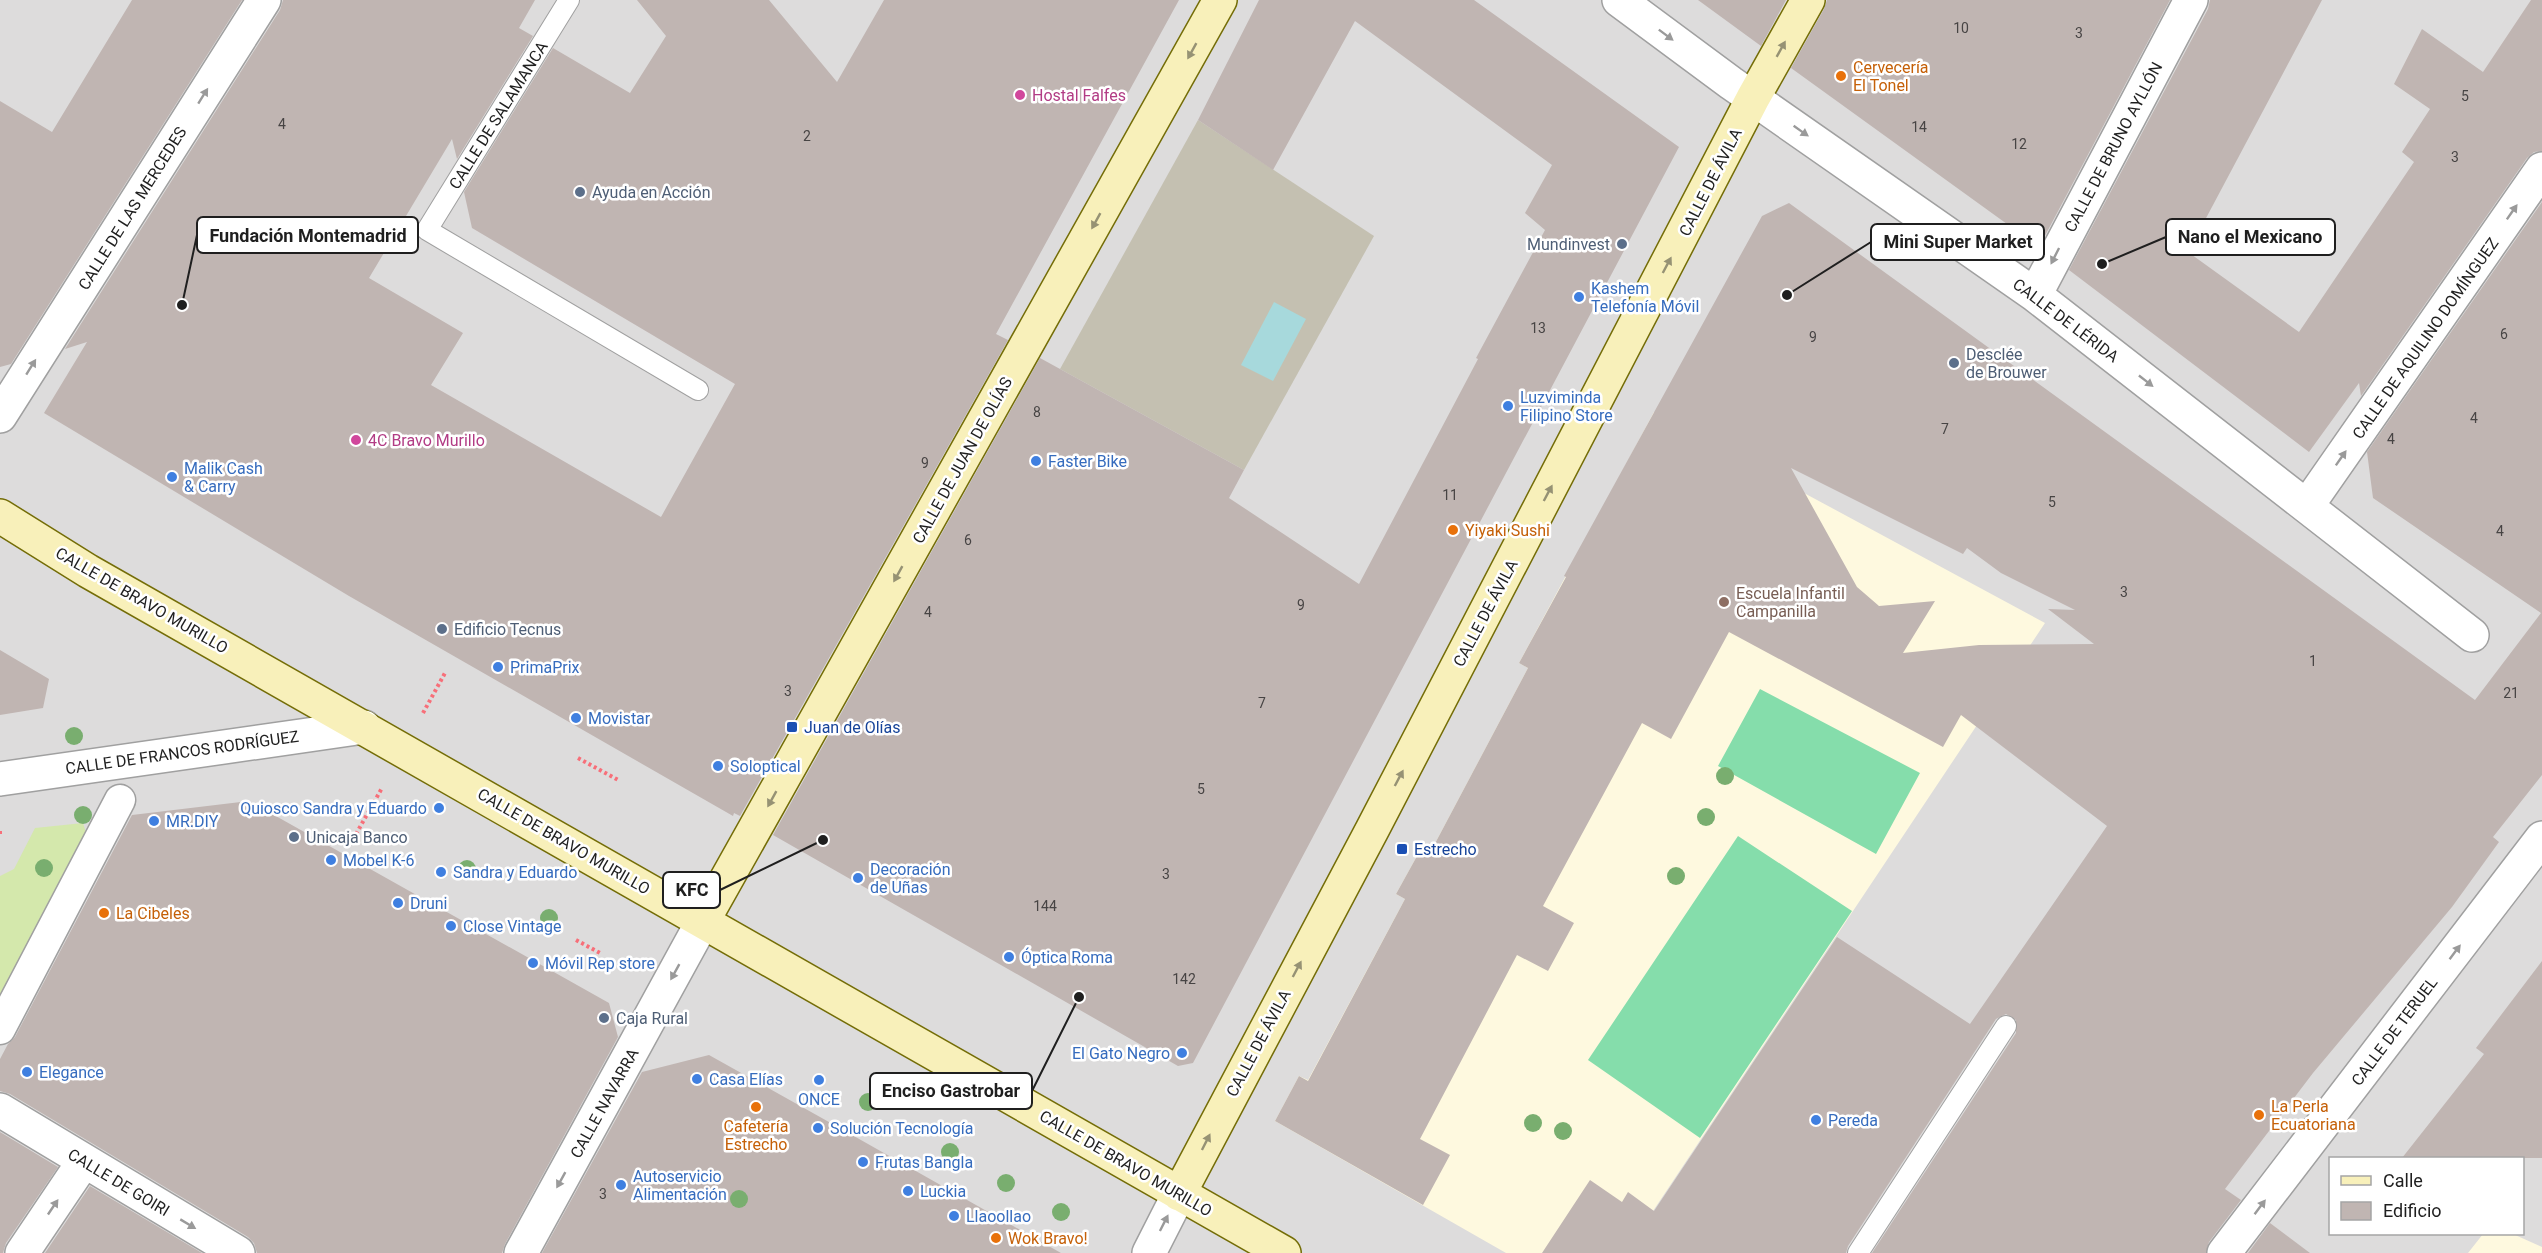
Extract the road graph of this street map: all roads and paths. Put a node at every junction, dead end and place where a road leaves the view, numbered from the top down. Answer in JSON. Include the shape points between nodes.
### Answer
{"nodes":[{"id":1,"x":264,"y":0,"type":"edge"},
{"id":2,"x":569,"y":0,"type":"edge"},
{"id":3,"x":1220,"y":0,"type":"edge"},
{"id":4,"x":1619,"y":0,"type":"edge"},
{"id":5,"x":1808,"y":0,"type":"edge"},
{"id":6,"x":2191,"y":0,"type":"edge"},
{"id":7,"x":1753,"y":98,"type":"junction"},
{"id":8,"x":2542,"y":169,"type":"edge"},
{"id":9,"x":2035,"y":295,"type":"junction"},
{"id":10,"x":698,"y":390,"type":"dead end"},
{"id":11,"x":0,"y":416,"type":"edge"},
{"id":12,"x":2307,"y":506,"type":"junction"},
{"id":13,"x":0,"y":516,"type":"edge"},
{"id":14,"x":2472,"y":634,"type":"dead end"},
{"id":15,"x":364,"y":727,"type":"junction"},
{"id":16,"x":578,"y":758,"type":"dead end"},
{"id":17,"x":0,"y":779,"type":"edge"},
{"id":18,"x":620,"y":781,"type":"dead end"},
{"id":19,"x":120,"y":800,"type":"dead end"},
{"id":20,"x":2542,"y":838,"type":"edge"},
{"id":21,"x":703,"y":921,"type":"junction"},
{"id":22,"x":576,"y":940,"type":"dead end"},
{"id":23,"x":600,"y":954,"type":"dead end"},
{"id":24,"x":2006,"y":1026,"type":"dead end"},
{"id":25,"x":0,"y":1029,"type":"edge"},
{"id":26,"x":0,"y":1110,"type":"edge"},
{"id":27,"x":84,"y":1161,"type":"junction"},
{"id":28,"x":1179,"y":1194,"type":"junction"},
{"id":29,"x":22,"y":1253,"type":"edge"},
{"id":30,"x":238,"y":1253,"type":"edge"},
{"id":31,"x":521,"y":1253,"type":"edge"},
{"id":32,"x":1149,"y":1253,"type":"edge"},
{"id":33,"x":1284,"y":1253,"type":"edge"},
{"id":34,"x":1858,"y":1253,"type":"edge"},
{"id":35,"x":2224,"y":1253,"type":"edge"}],
"edges":[{"from":11,"to":1,"type":"street","name":"CALLE DE LAS MERCEDES","one_way":true},
{"from":2,"to":10,"type":"lane","name":"CALLE DE SALAMANCA","via":[[427,230]]},
{"from":3,"to":21,"type":"main road","name":"CALLE DE JUAN DE OLÍAS","one_way":true},
{"from":4,"to":7,"type":"street","name":"CALLE DE LÉRIDA","one_way":true},
{"from":7,"to":5,"type":"main road","name":"CALLE DE ÁVILA","one_way":true},
{"from":6,"to":9,"type":"street","name":"CALLE DE BRUNO AYLLÓN","one_way":true},
{"from":7,"to":9,"type":"street","name":"CALLE DE LÉRIDA","one_way":true},
{"from":28,"to":7,"type":"main road","name":"CALLE DE ÁVILA","one_way":true},
{"from":12,"to":8,"type":"street","name":"CALLE DE AQUILINO DOMÍNGUEZ","one_way":true},
{"from":9,"to":12,"type":"street","name":"CALLE DE LÉRIDA","one_way":true},
{"from":12,"to":14,"type":"street","name":"CALLE DE LÉRIDA"},
{"from":13,"to":15,"type":"main road","name":"CALLE DE BRAVO MURILLO","via":[[88,571]]},
{"from":15,"to":17,"type":"street","name":"CALLE DE FRANCOS RODRÍGUEZ"},
{"from":15,"to":21,"type":"main road","name":"CALLE DE BRAVO MURILLO"},
{"from":16,"to":18,"type":"path"},
{"from":19,"to":25,"type":"street"},
{"from":35,"to":20,"type":"street","name":"CALLE DE TERUEL","one_way":true},
{"from":21,"to":28,"type":"main road","name":"CALLE DE BRAVO MURILLO"},
{"from":21,"to":31,"type":"street","name":"CALLE NAVARRA","one_way":true},
{"from":22,"to":23,"type":"path"},
{"from":24,"to":34,"type":"lane"},
{"from":26,"to":27,"type":"street","name":"CALLE DE GOIRI"},
{"from":29,"to":27,"type":"street","one_way":true},
{"from":27,"to":30,"type":"street","name":"CALLE DE GOIRI","one_way":true},
{"from":32,"to":28,"type":"street","one_way":true},
{"from":28,"to":33,"type":"main road","name":"CALLE DE BRAVO MURILLO"}]}
